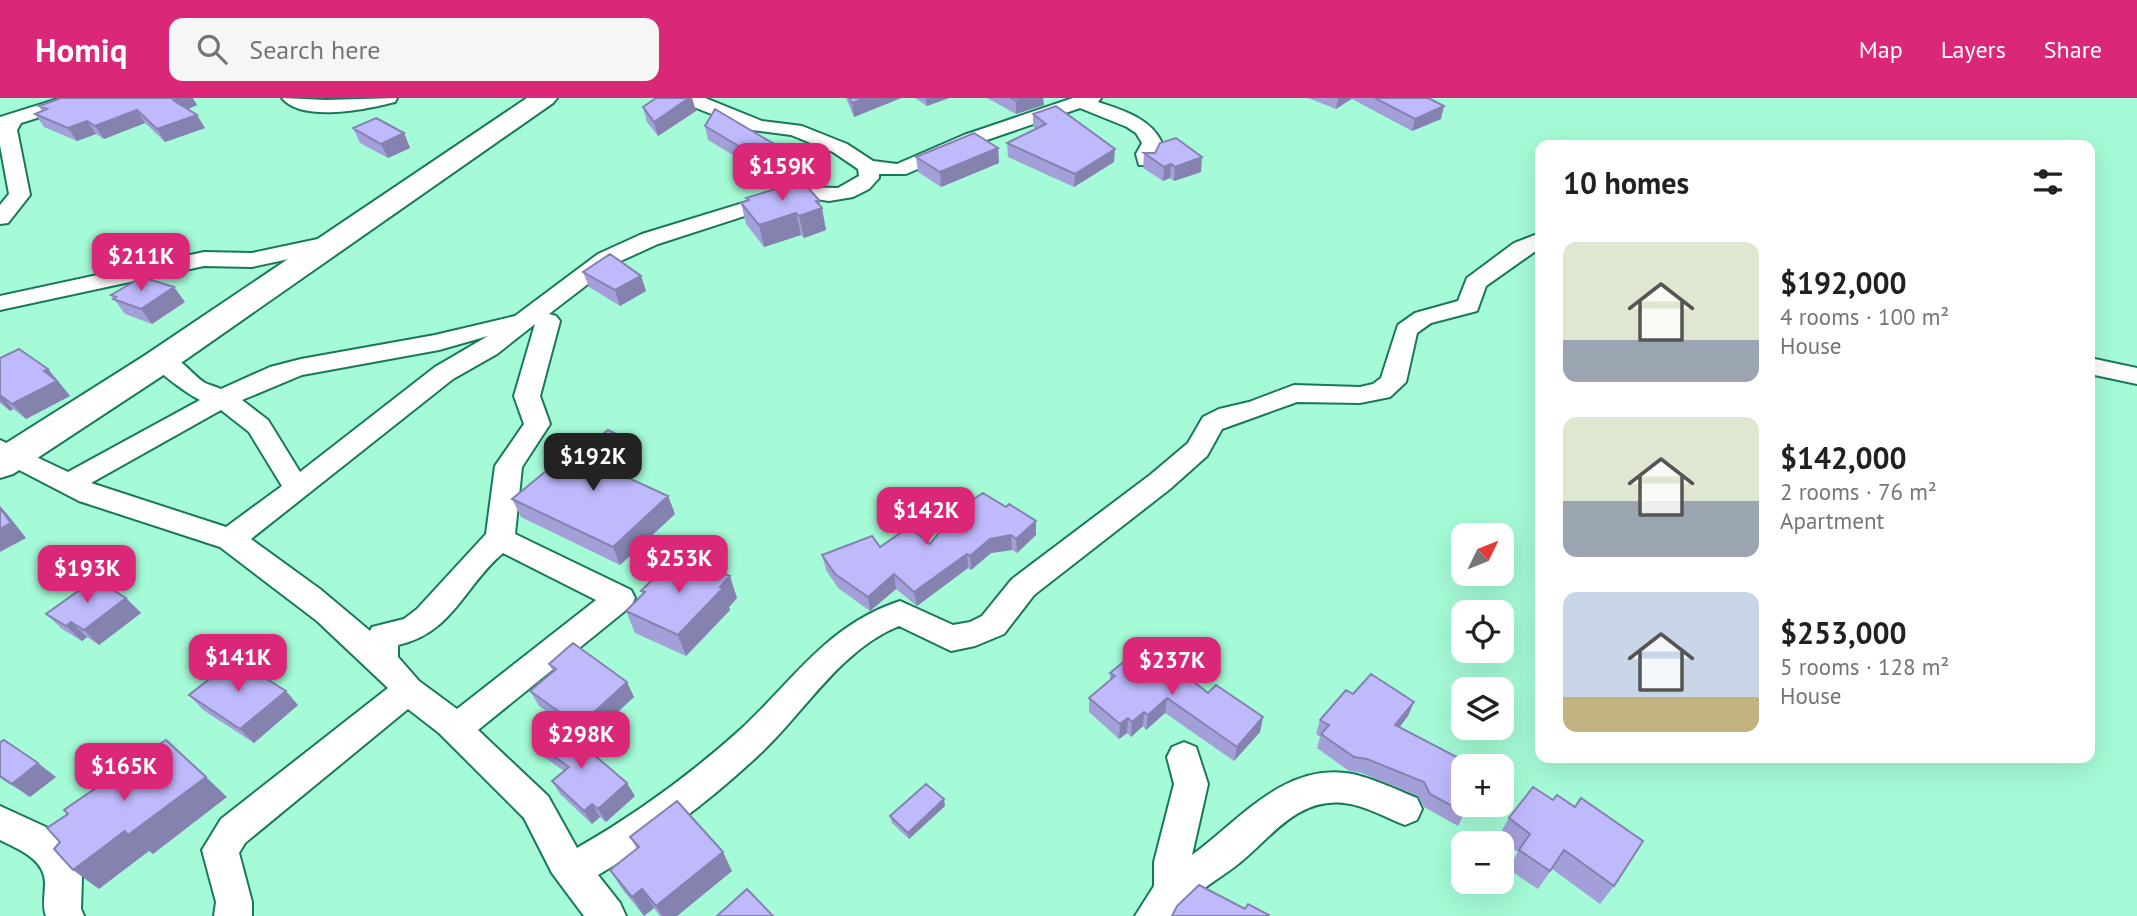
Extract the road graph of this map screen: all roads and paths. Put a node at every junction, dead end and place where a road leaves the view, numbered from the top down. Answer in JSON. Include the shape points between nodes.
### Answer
{"nodes":[{"id":1,"x":81,"y":98,"type":"edge"},
{"id":2,"x":291,"y":98,"type":"edge"},
{"id":3,"x":388,"y":98,"type":"edge"},
{"id":4,"x":544,"y":98,"type":"edge"},
{"id":5,"x":688,"y":98,"type":"edge"},
{"id":6,"x":1087,"y":100,"type":"edge"},
{"id":7,"x":6,"y":122,"type":"edge"},
{"id":8,"x":1146,"y":161,"type":"edge"},
{"id":9,"x":869,"y":167,"type":"junction"},
{"id":10,"x":0,"y":218,"type":"edge"},
{"id":11,"x":1535,"y":242,"type":"edge"},
{"id":12,"x":332,"y":243,"type":"junction"},
{"id":13,"x":0,"y":303,"type":"edge"},
{"id":14,"x":536,"y":321,"type":"junction"},
{"id":15,"x":162,"y":360,"type":"junction"},
{"id":16,"x":2095,"y":367,"type":"edge"},
{"id":17,"x":2137,"y":376,"type":"edge"},
{"id":18,"x":222,"y":399,"type":"junction"},
{"id":19,"x":4,"y":457,"type":"edge"},
{"id":20,"x":68,"y":484,"type":"junction"},
{"id":21,"x":297,"y":489,"type":"junction"},
{"id":22,"x":230,"y":539,"type":"junction"},
{"id":23,"x":500,"y":539,"type":"junction"},
{"id":24,"x":382,"y":663,"type":"junction"},
{"id":25,"x":408,"y":691,"type":"junction"},
{"id":26,"x":455,"y":729,"type":"junction"},
{"id":27,"x":1184,"y":757,"type":"dead end"},
{"id":28,"x":1405,"y":809,"type":"dead end"},
{"id":29,"x":0,"y":822,"type":"edge"},
{"id":30,"x":572,"y":870,"type":"junction"},
{"id":31,"x":1163,"y":904,"type":"edge"},
{"id":32,"x":65,"y":916,"type":"edge"},
{"id":33,"x":233,"y":916,"type":"edge"},
{"id":34,"x":607,"y":916,"type":"edge"}],
"edges":[{"from":1,"to":7,"type":"street"},
{"from":2,"to":3,"type":"street","via":[[350,106]]},
{"from":4,"to":12,"type":"main road"},
{"from":5,"to":9,"type":"street","via":[[759,126],[795,130],[840,148]]},
{"from":6,"to":8,"type":"street","via":[[1148,132],[1152,144]]},
{"from":6,"to":9,"type":"street","via":[[971,139],[899,170]]},
{"from":7,"to":10,"type":"street","via":[[20,195]]},
{"from":9,"to":14,"type":"street","via":[[869,178],[844,194],[802,191],[650,239],[606,259]]},
{"from":11,"to":30,"type":"street","via":[[1475,283],[1469,306],[1423,318],[1406,330],[1393,382],[1381,391],[1360,395],[1294,393],[1212,423],[1198,449],[1023,587],[993,625],[951,638],[900,614],[883,618],[810,677],[754,739],[689,794],[622,843]]},
{"from":12,"to":13,"type":"street","via":[[252,260],[204,259]]},
{"from":12,"to":15,"type":"main road"},
{"from":14,"to":18,"type":"street","via":[[302,367]]},
{"from":14,"to":21,"type":"street","via":[[444,373]]},
{"from":14,"to":23,"type":"street","via":[[527,396],[537,424],[509,466]]},
{"from":15,"to":18,"type":"street","via":[[195,388]]},
{"from":15,"to":19,"type":"main road"},
{"from":16,"to":17,"type":"street"},
{"from":18,"to":20,"type":"street"},
{"from":18,"to":21,"type":"street","via":[[259,426]]},
{"from":19,"to":20,"type":"street"},
{"from":20,"to":22,"type":"street"},
{"from":21,"to":22,"type":"street"},
{"from":22,"to":24,"type":"street","via":[[318,603]]},
{"from":23,"to":24,"type":"street","via":[[414,629],[383,636]]},
{"from":23,"to":26,"type":"street","via":[[620,598]]},
{"from":24,"to":25,"type":"street"},
{"from":25,"to":26,"type":"street"},
{"from":25,"to":33,"type":"street","via":[[233,831],[220,850],[234,902]]},
{"from":26,"to":30,"type":"street","via":[[536,807]]},
{"from":27,"to":31,"type":"street","via":[[1191,784]]},
{"from":28,"to":31,"type":"street","via":[[1345,788],[1300,792]]},
{"from":29,"to":32,"type":"street","via":[[46,845],[64,877]]},
{"from":30,"to":34,"type":"street"}]}
